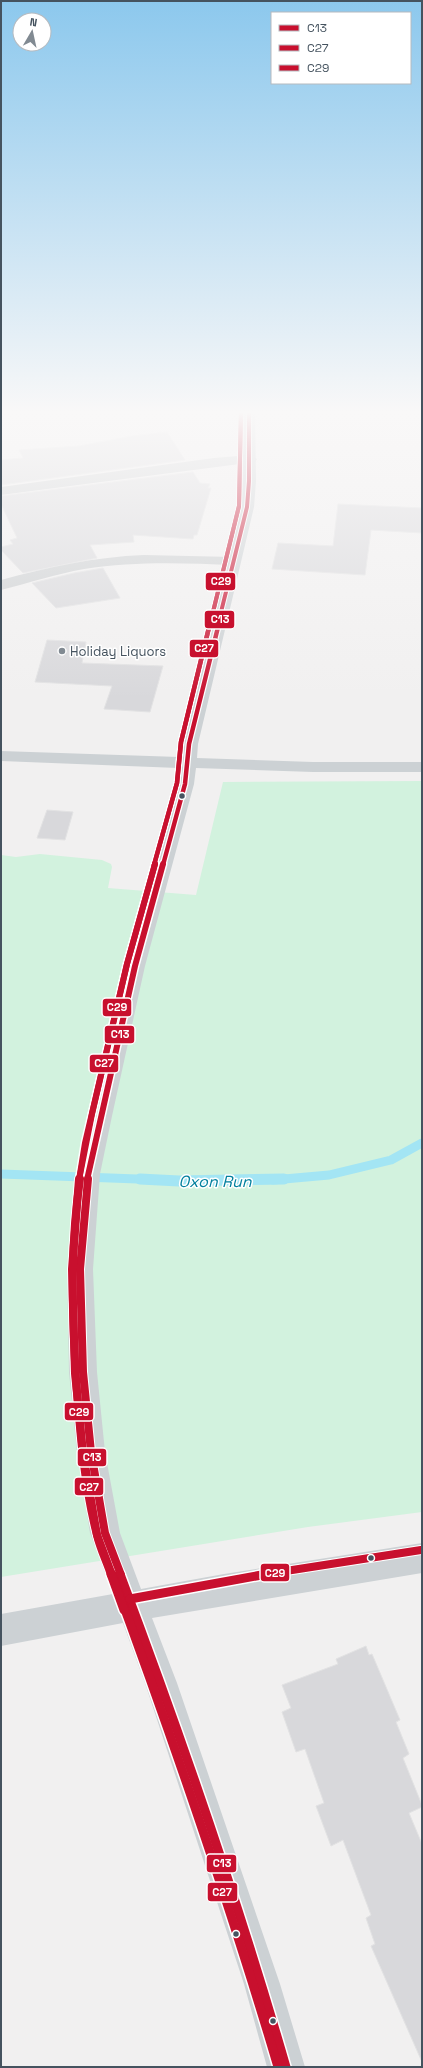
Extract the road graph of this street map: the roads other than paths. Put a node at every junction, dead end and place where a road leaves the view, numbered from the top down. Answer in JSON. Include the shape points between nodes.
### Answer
{"nodes":[{"id":1,"x":247,"y":506,"type":"edge"},
{"id":2,"x":234,"y":561,"type":"junction"},
{"id":3,"x":1,"y":585,"type":"edge"},
{"id":4,"x":1,"y":756,"type":"edge"},
{"id":5,"x":188,"y":763,"type":"junction"},
{"id":6,"x":422,"y":767,"type":"edge"},
{"id":7,"x":422,"y":1558,"type":"edge"},
{"id":8,"x":132,"y":1607,"type":"junction"},
{"id":9,"x":1,"y":1630,"type":"edge"},
{"id":10,"x":286,"y":2067,"type":"edge"}],
"edges":[{"from":1,"to":2,"type":"main road"},
{"from":2,"to":3,"type":"street","via":[[162,558],[113,561],[55,570]]},
{"from":2,"to":5,"type":"main road","via":[[189,744]]},
{"from":4,"to":5,"type":"main road"},
{"from":5,"to":6,"type":"main road","via":[[313,768]]},
{"from":5,"to":8,"type":"main road","via":[[186,784],[135,966],[93,1144],[84,1205],[80,1302],[83,1372],[91,1452],[105,1533]]},
{"from":7,"to":8,"type":"main road","via":[[224,1589]]},
{"from":8,"to":9,"type":"main road"},
{"from":8,"to":10,"type":"main road","via":[[161,1683],[262,1984]]}]}
